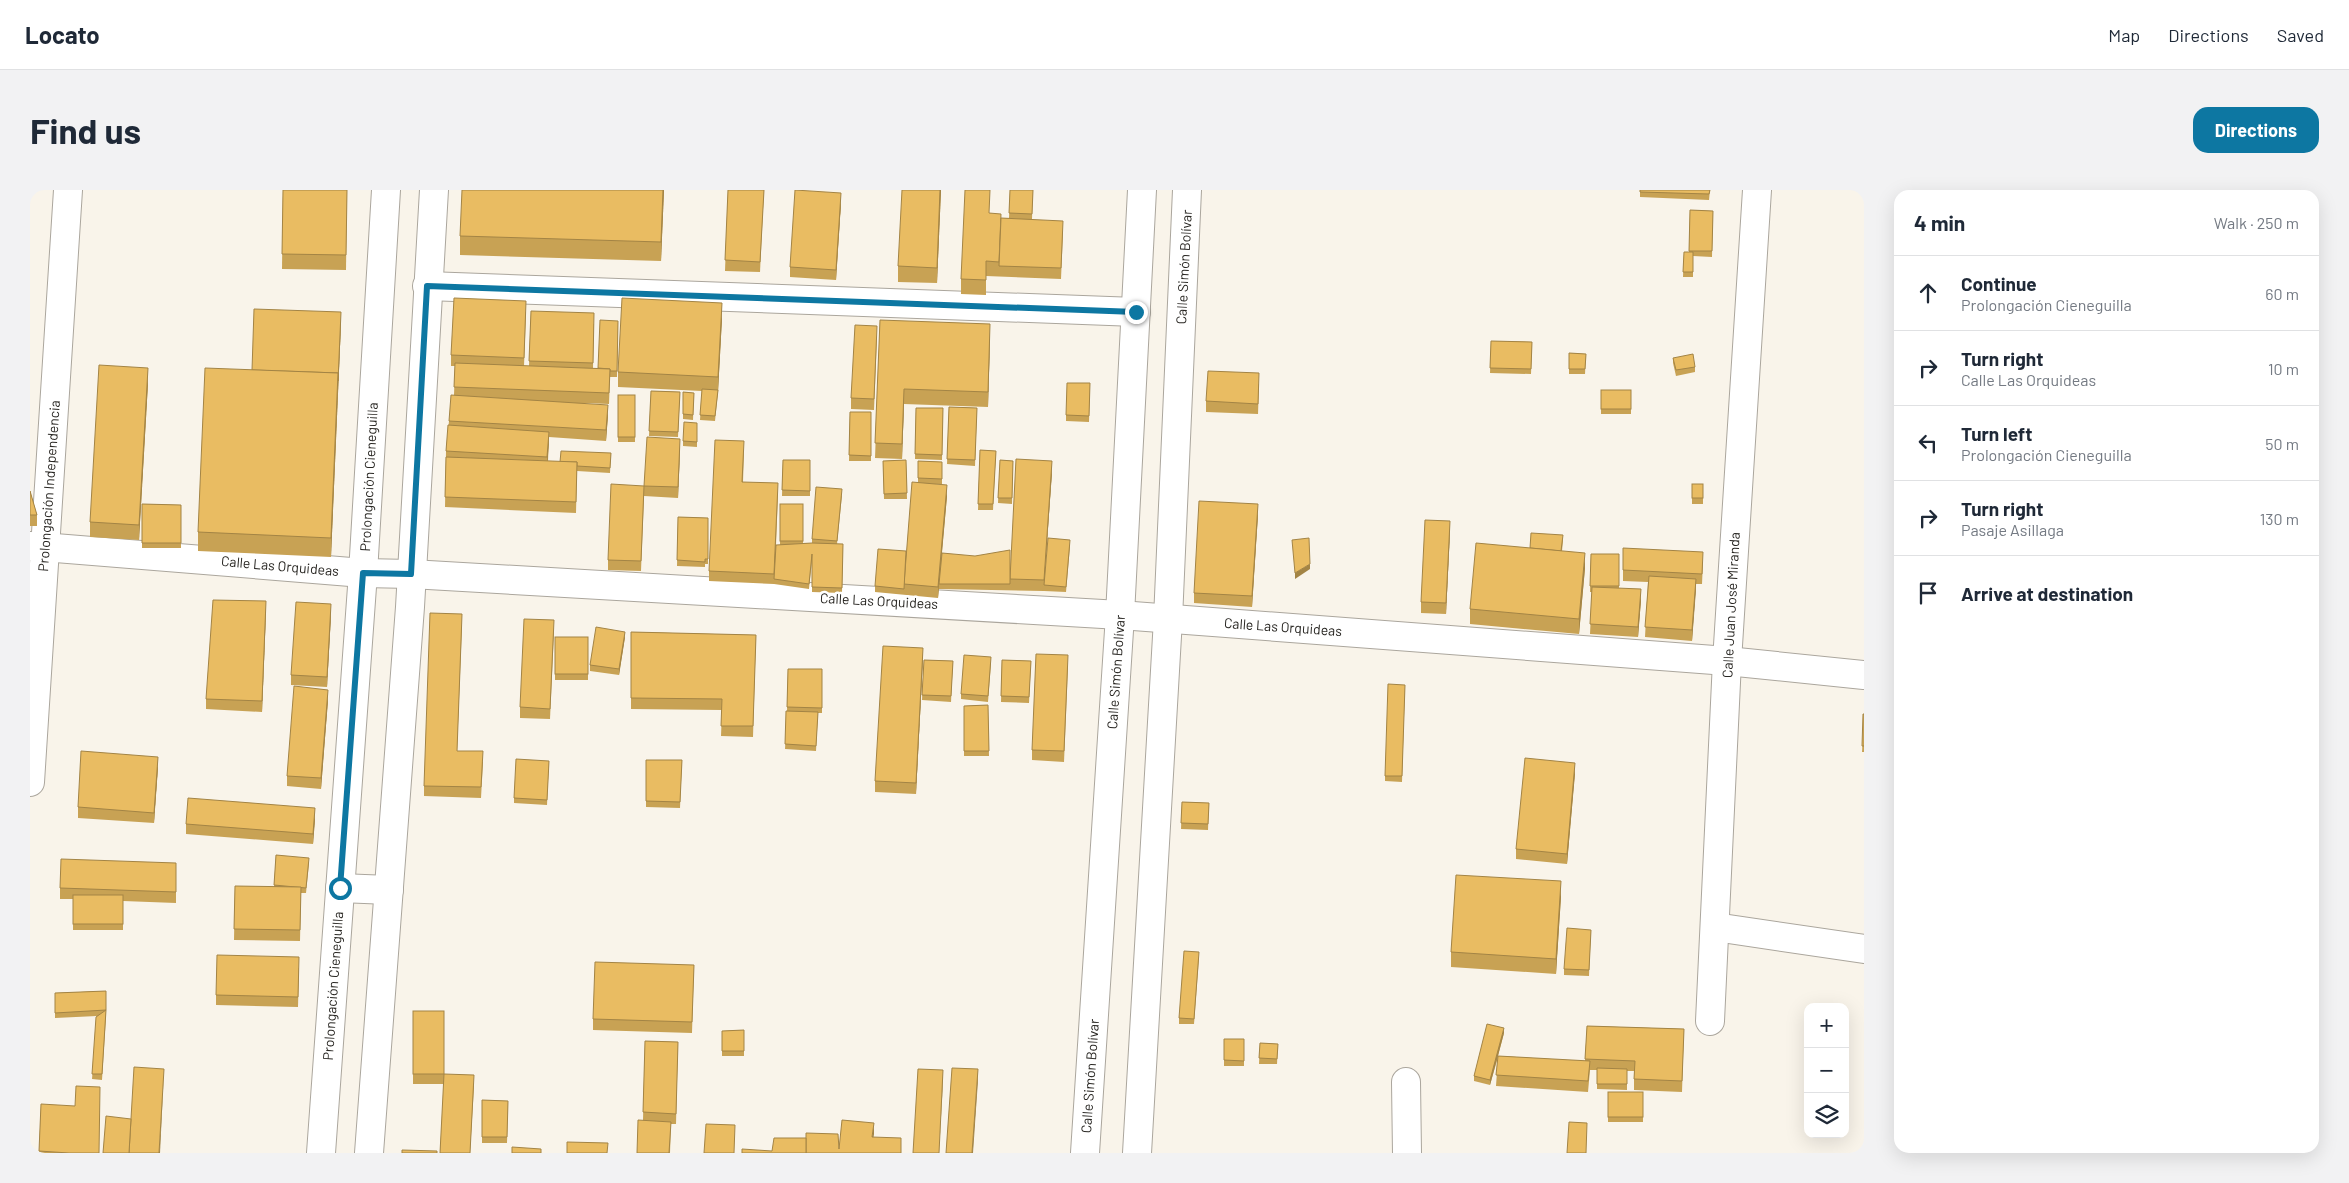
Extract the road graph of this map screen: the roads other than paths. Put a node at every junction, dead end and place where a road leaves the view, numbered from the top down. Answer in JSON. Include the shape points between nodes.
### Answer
{"nodes":[{"id":1,"x":68,"y":190,"type":"edge"},
{"id":2,"x":386,"y":190,"type":"edge"},
{"id":3,"x":434,"y":190,"type":"edge"},
{"id":4,"x":1142,"y":190,"type":"edge"},
{"id":5,"x":1188,"y":190,"type":"edge"},
{"id":6,"x":1757,"y":190,"type":"edge"},
{"id":7,"x":427,"y":286,"type":"junction"},
{"id":8,"x":1136,"y":312,"type":"junction"},
{"id":9,"x":38,"y":546,"type":"edge"},
{"id":10,"x":363,"y":573,"type":"junction"},
{"id":11,"x":411,"y":574,"type":"junction"},
{"id":12,"x":1120,"y":615,"type":"junction"},
{"id":13,"x":1168,"y":619,"type":"junction"},
{"id":14,"x":1728,"y":661,"type":"junction"},
{"id":15,"x":1864,"y":675,"type":"edge"},
{"id":16,"x":30,"y":782,"type":"edge"},
{"id":17,"x":340,"y":888,"type":"junction"},
{"id":18,"x":389,"y":890,"type":"junction"},
{"id":19,"x":1715,"y":927,"type":"junction"},
{"id":20,"x":1864,"y":949,"type":"edge"},
{"id":21,"x":1710,"y":1021,"type":"dead end"},
{"id":22,"x":1406,"y":1082,"type":"dead end"},
{"id":23,"x":321,"y":1153,"type":"edge"},
{"id":24,"x":369,"y":1153,"type":"edge"},
{"id":25,"x":1085,"y":1153,"type":"edge"},
{"id":26,"x":1137,"y":1153,"type":"edge"},
{"id":27,"x":1407,"y":1153,"type":"edge"}],
"edges":[{"from":1,"to":9,"type":"street","name":"Prolongación Independencia"},
{"from":2,"to":10,"type":"street","name":"Prolongación Cieneguilla"},
{"from":3,"to":7,"type":"street"},
{"from":4,"to":8,"type":"street","name":"Calle Simón Bolívar"},
{"from":5,"to":13,"type":"street","name":"Calle Simón Bolívar"},
{"from":6,"to":14,"type":"street","name":"Calle Juan José Miranda"},
{"from":7,"to":8,"type":"street"},
{"from":7,"to":11,"type":"street"},
{"from":8,"to":12,"type":"street","name":"Calle Simón Bolívar"},
{"from":9,"to":10,"type":"street","name":"Calle Las Orquideas"},
{"from":9,"to":16,"type":"street","name":"Prolongación Independencia"},
{"from":10,"to":11,"type":"street","name":"Calle Las Orquideas"},
{"from":10,"to":17,"type":"street","name":"Prolongación Cieneguilla"},
{"from":11,"to":12,"type":"street","name":"Calle Las Orquideas"},
{"from":11,"to":18,"type":"street"},
{"from":12,"to":13,"type":"street","name":"Calle Las Orquideas"},
{"from":12,"to":25,"type":"street","name":"Calle Simón Bolívar"},
{"from":13,"to":14,"type":"street","name":"Calle Las Orquideas"},
{"from":13,"to":26,"type":"street","name":"Calle Simón Bolívar"},
{"from":14,"to":15,"type":"street","name":"Calle Las Orquideas"},
{"from":14,"to":19,"type":"street","name":"Calle Juan José Miranda"},
{"from":17,"to":18,"type":"street"},
{"from":17,"to":23,"type":"street","name":"Prolongación Cieneguilla"},
{"from":18,"to":24,"type":"street"},
{"from":19,"to":20,"type":"street"},
{"from":19,"to":21,"type":"street","name":"Calle Juan José Miranda"},
{"from":22,"to":27,"type":"street"}]}
